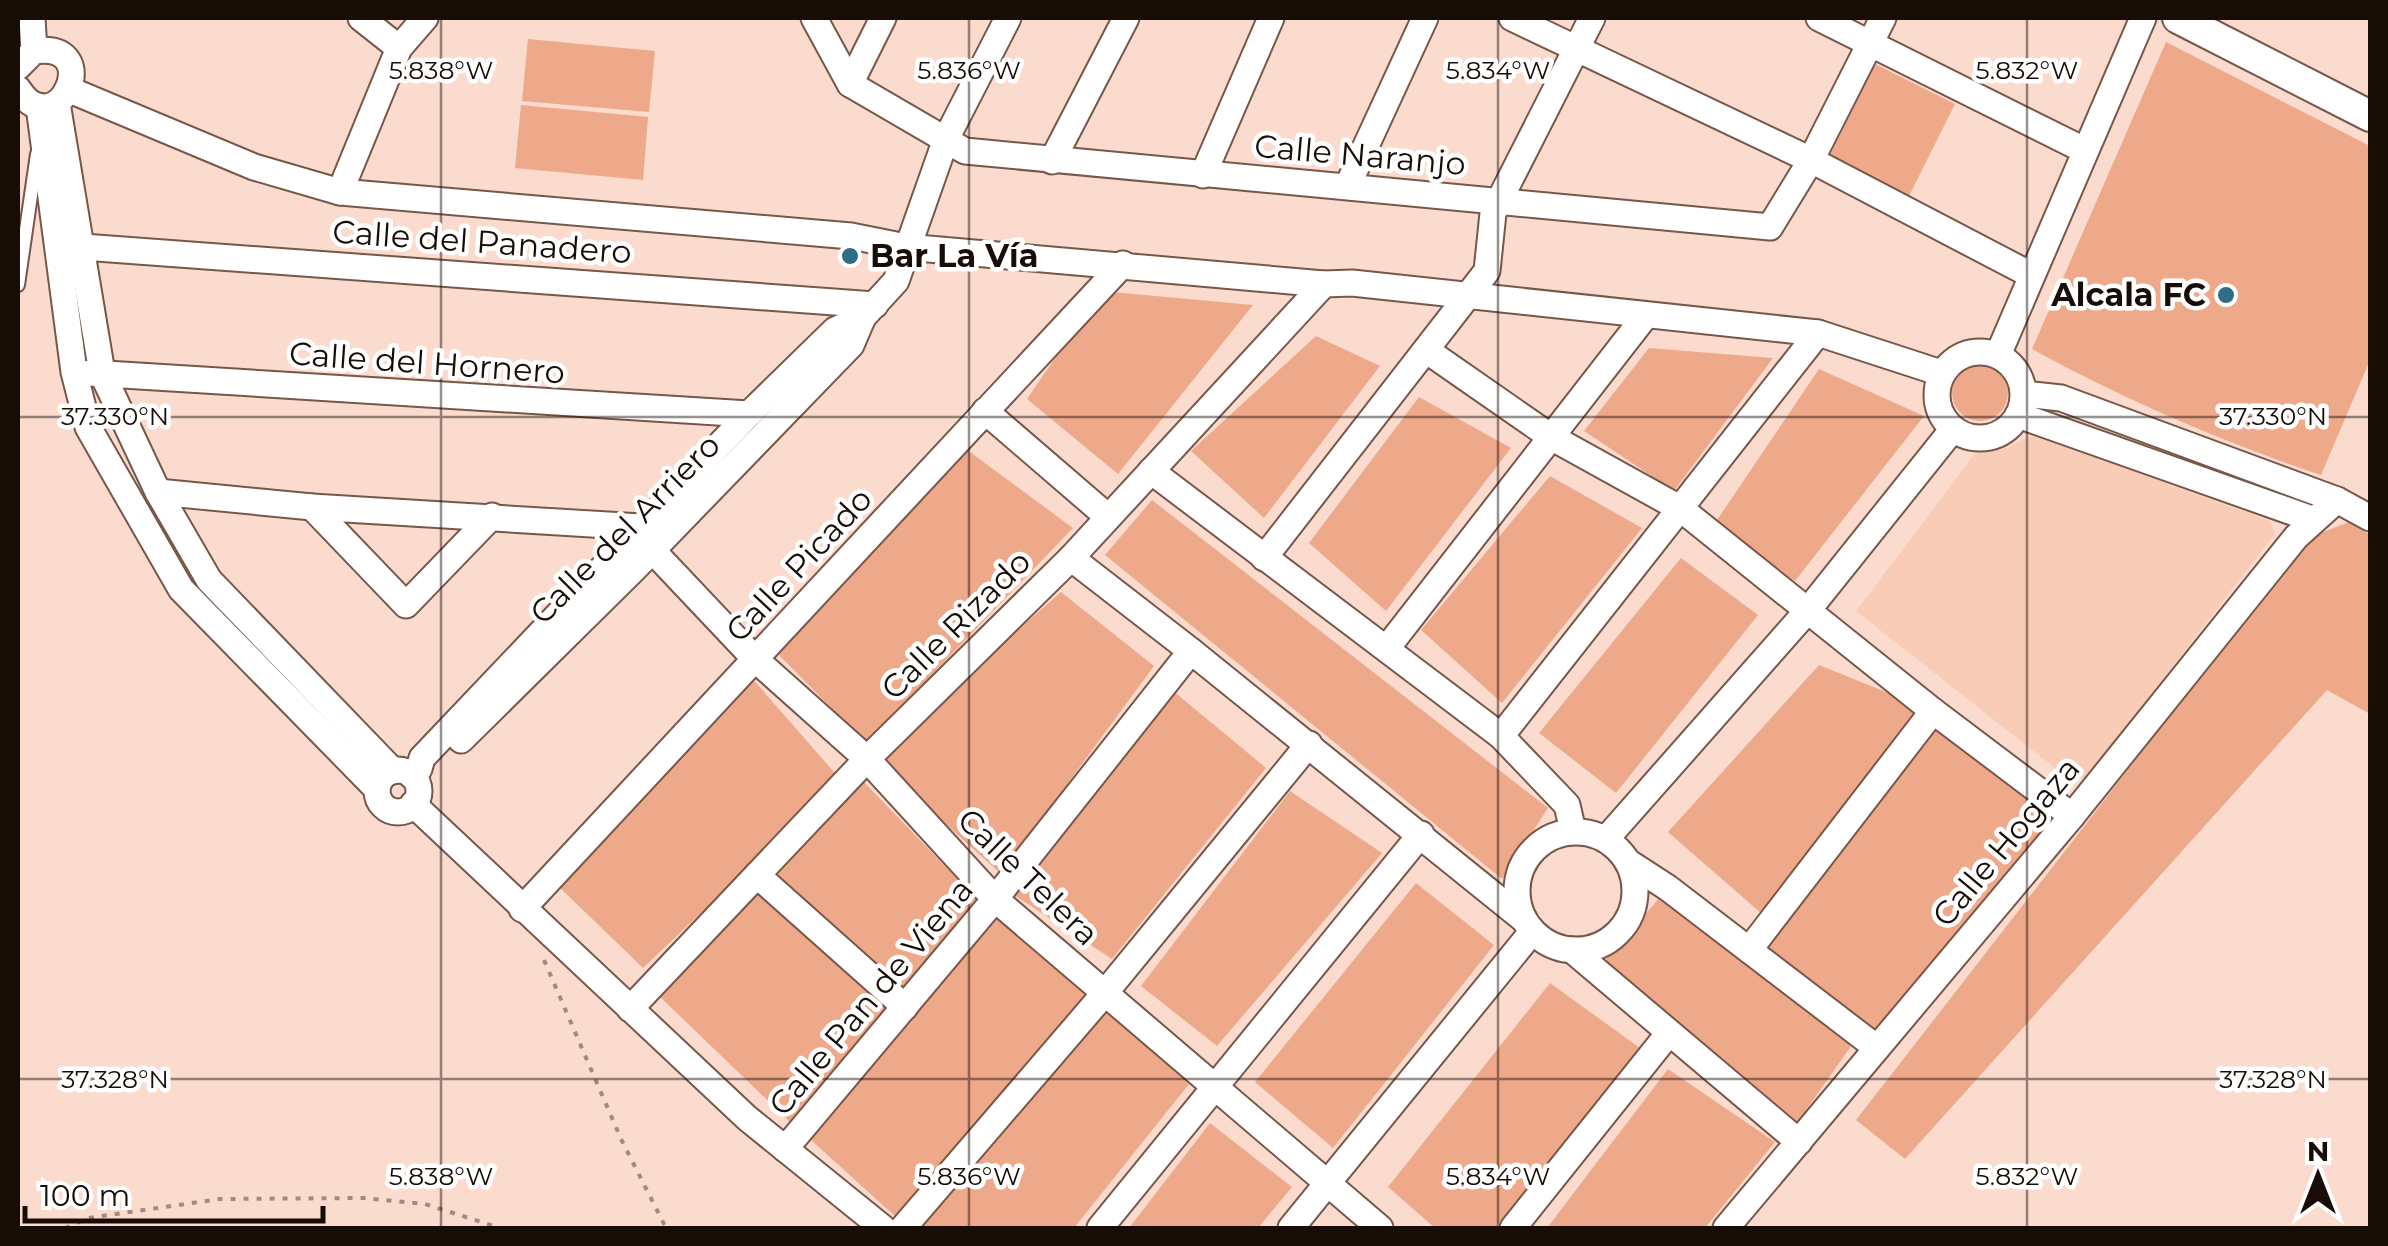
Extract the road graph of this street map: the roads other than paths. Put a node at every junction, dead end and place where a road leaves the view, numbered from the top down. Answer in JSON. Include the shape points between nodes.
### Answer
{"nodes":[{"id":1,"x":32,"y":18,"type":"edge"},
{"id":2,"x":360,"y":18,"type":"edge"},
{"id":3,"x":425,"y":18,"type":"edge"},
{"id":4,"x":814,"y":18,"type":"edge"},
{"id":5,"x":882,"y":18,"type":"edge"},
{"id":6,"x":1008,"y":18,"type":"edge"},
{"id":7,"x":1126,"y":18,"type":"edge"},
{"id":8,"x":1271,"y":18,"type":"edge"},
{"id":9,"x":1425,"y":18,"type":"edge"},
{"id":10,"x":1512,"y":18,"type":"edge"},
{"id":11,"x":1592,"y":18,"type":"edge"},
{"id":12,"x":1819,"y":18,"type":"edge"},
{"id":13,"x":1883,"y":18,"type":"edge"},
{"id":14,"x":2142,"y":18,"type":"edge"},
{"id":15,"x":2178,"y":18,"type":"edge"},
{"id":16,"x":1872,"y":43,"type":"junction"},
{"id":17,"x":400,"y":48,"type":"junction"},
{"id":18,"x":1576,"y":48,"type":"junction"},
{"id":19,"x":22,"y":60,"type":"edge"},
{"id":20,"x":850,"y":84,"type":"junction"},
{"id":21,"x":39,"y":102,"type":"edge"},
{"id":22,"x":2370,"y":116,"type":"edge"},
{"id":23,"x":946,"y":139,"type":"junction"},
{"id":24,"x":2084,"y":150,"type":"junction"},
{"id":25,"x":1810,"y":160,"type":"junction"},
{"id":26,"x":1052,"y":161,"type":"junction"},
{"id":27,"x":1203,"y":175,"type":"junction"},
{"id":28,"x":1348,"y":185,"type":"junction"},
{"id":29,"x":340,"y":192,"type":"junction"},
{"id":30,"x":1502,"y":200,"type":"junction"},
{"id":31,"x":83,"y":247,"type":"junction"},
{"id":32,"x":906,"y":247,"type":"junction"},
{"id":33,"x":1123,"y":264,"type":"junction"},
{"id":34,"x":2031,"y":275,"type":"junction"},
{"id":35,"x":1324,"y":284,"type":"junction"},
{"id":36,"x":18,"y":285,"type":"edge"},
{"id":37,"x":1468,"y":297,"type":"junction"},
{"id":38,"x":869,"y":311,"type":"junction"},
{"id":39,"x":1646,"y":315,"type":"junction"},
{"id":40,"x":1818,"y":332,"type":"junction"},
{"id":41,"x":1426,"y":350,"type":"junction"},
{"id":42,"x":1998,"y":355,"type":"junction"},
{"id":43,"x":74,"y":372,"type":"junction"},
{"id":44,"x":102,"y":373,"type":"junction"},
{"id":45,"x":1942,"y":373,"type":"junction"},
{"id":46,"x":2021,"y":405,"type":"junction"},
{"id":47,"x":985,"y":412,"type":"junction"},
{"id":48,"x":749,"y":414,"type":"junction"},
{"id":49,"x":1953,"y":429,"type":"junction"},
{"id":50,"x":1551,"y":437,"type":"junction"},
{"id":51,"x":1151,"y":471,"type":"junction"},
{"id":52,"x":158,"y":492,"type":"junction"},
{"id":53,"x":2338,"y":500,"type":"junction"},
{"id":54,"x":312,"y":507,"type":"junction"},
{"id":55,"x":1681,"y":510,"type":"junction"},
{"id":56,"x":492,"y":516,"type":"junction"},
{"id":57,"x":1108,"y":517,"type":"junction"},
{"id":58,"x":2370,"y":518,"type":"edge"},
{"id":59,"x":2312,"y":519,"type":"junction"},
{"id":60,"x":646,"y":539,"type":"junction"},
{"id":61,"x":1071,"y":558,"type":"junction"},
{"id":62,"x":1264,"y":558,"type":"junction"},
{"id":63,"x":1809,"y":609,"type":"junction"},
{"id":64,"x":1387,"y":648,"type":"junction"},
{"id":65,"x":1191,"y":651,"type":"junction"},
{"id":66,"x":755,"y":660,"type":"junction"},
{"id":67,"x":1933,"y":711,"type":"junction"},
{"id":68,"x":1500,"y":736,"type":"junction"},
{"id":69,"x":1308,"y":744,"type":"junction"},
{"id":70,"x":867,"y":759,"type":"junction"},
{"id":71,"x":400,"y":776,"type":"junction"},
{"id":72,"x":414,"y":804,"type":"junction"},
{"id":73,"x":2072,"y":816,"type":"junction"},
{"id":74,"x":1573,"y":831,"type":"junction"},
{"id":75,"x":1421,"y":834,"type":"junction"},
{"id":76,"x":1606,"y":839,"type":"junction"},
{"id":77,"x":1628,"y":862,"type":"junction"},
{"id":78,"x":757,"y":875,"type":"junction"},
{"id":79,"x":995,"y":900,"type":"junction"},
{"id":80,"x":522,"y":909,"type":"junction"},
{"id":81,"x":1527,"y":925,"type":"junction"},
{"id":82,"x":1572,"y":950,"type":"junction"},
{"id":83,"x":1749,"y":950,"type":"junction"},
{"id":84,"x":1104,"y":994,"type":"junction"},
{"id":85,"x":904,"y":1007,"type":"junction"},
{"id":86,"x":630,"y":1009,"type":"junction"},
{"id":87,"x":1669,"y":1034,"type":"junction"},
{"id":88,"x":1878,"y":1048,"type":"junction"},
{"id":89,"x":1212,"y":1087,"type":"junction"},
{"id":90,"x":1799,"y":1142,"type":"junction"},
{"id":91,"x":786,"y":1149,"type":"junction"},
{"id":92,"x":1326,"y":1185,"type":"junction"},
{"id":93,"x":883,"y":1228,"type":"edge"},
{"id":94,"x":903,"y":1228,"type":"edge"},
{"id":95,"x":1100,"y":1228,"type":"edge"},
{"id":96,"x":1292,"y":1228,"type":"edge"},
{"id":97,"x":1380,"y":1228,"type":"edge"},
{"id":98,"x":1513,"y":1228,"type":"edge"},
{"id":99,"x":1726,"y":1228,"type":"edge"}],
"edges":[{"from":1,"to":19,"type":"street"},
{"from":2,"to":17,"type":"street"},
{"from":3,"to":17,"type":"street"},
{"from":4,"to":20,"type":"street"},
{"from":5,"to":20,"type":"street"},
{"from":6,"to":23,"type":"street","name":"Calle del Arriero"},
{"from":7,"to":26,"type":"street"},
{"from":8,"to":27,"type":"street"},
{"from":9,"to":28,"type":"street"},
{"from":10,"to":18,"type":"street"},
{"from":11,"to":18,"type":"street"},
{"from":12,"to":16,"type":"street"},
{"from":13,"to":16,"type":"street"},
{"from":14,"to":24,"type":"street"},
{"from":15,"to":22,"type":"street"},
{"from":16,"to":24,"type":"street"},
{"from":16,"to":25,"type":"street"},
{"from":17,"to":29,"type":"street"},
{"from":18,"to":25,"type":"street"},
{"from":18,"to":30,"type":"street"},
{"from":19,"to":21,"type":"street","via":[[53,50],[72,72]]},
{"from":20,"to":23,"type":"street","name":"Calle Naranjo"},
{"from":21,"to":29,"type":"street"},
{"from":21,"to":31,"type":"street"},
{"from":21,"to":36,"type":"lane"},
{"from":21,"to":43,"type":"street"},
{"from":23,"to":26,"type":"street","name":"Calle Naranjo","via":[[965,150]]},
{"from":23,"to":32,"type":"street","name":"Calle del Arriero"},
{"from":24,"to":34,"type":"street"},
{"from":25,"to":30,"type":"street","name":"Calle Naranjo","via":[[1770,227]]},
{"from":25,"to":34,"type":"street"},
{"from":26,"to":27,"type":"street","name":"Calle Naranjo"},
{"from":27,"to":28,"type":"street","name":"Calle Naranjo"},
{"from":28,"to":30,"type":"street","name":"Calle Naranjo"},
{"from":29,"to":32,"type":"street","via":[[851,236]]},
{"from":30,"to":37,"type":"street","via":[[1493,213],[1487,271]]},
{"from":31,"to":38,"type":"street","name":"Calle del Panadero"},
{"from":31,"to":44,"type":"street"},
{"from":32,"to":33,"type":"street"},
{"from":32,"to":38,"type":"street","name":"Calle del Arriero","via":[[896,281]]},
{"from":33,"to":35,"type":"street"},
{"from":33,"to":47,"type":"street","name":"Calle Picado"},
{"from":34,"to":42,"type":"street"},
{"from":35,"to":37,"type":"street"},
{"from":35,"to":51,"type":"street","name":"Calle Rizado"},
{"from":37,"to":39,"type":"street"},
{"from":37,"to":41,"type":"street"},
{"from":38,"to":48,"type":"street","name":"Calle del Arriero","via":[[835,330]]},
{"from":38,"to":60,"type":"street","name":"Calle del Arriero","via":[[851,345]]},
{"from":39,"to":40,"type":"street"},
{"from":39,"to":50,"type":"street"},
{"from":40,"to":45,"type":"street"},
{"from":40,"to":55,"type":"street"},
{"from":41,"to":50,"type":"street"},
{"from":41,"to":62,"type":"street"},
{"from":42,"to":45,"type":"street","via":[[1966,353]]},
{"from":42,"to":46,"type":"street","via":[[2018,374]]},
{"from":43,"to":44,"type":"street","name":"Calle del Hornero"},
{"from":43,"to":71,"type":"street","via":[[88,427],[180,588]]},
{"from":44,"to":48,"type":"street","name":"Calle del Hornero"},
{"from":44,"to":52,"type":"street"},
{"from":45,"to":49,"type":"street","via":[[1936,404]]},
{"from":46,"to":49,"type":"street","via":[[1996,435],[1966,436]]},
{"from":46,"to":53,"type":"street","via":[[2061,398]]},
{"from":46,"to":59,"type":"street"},
{"from":47,"to":57,"type":"street"},
{"from":47,"to":66,"type":"street","name":"Calle Picado"},
{"from":48,"to":60,"type":"street","name":"Calle del Arriero"},
{"from":49,"to":63,"type":"street"},
{"from":50,"to":55,"type":"street"},
{"from":50,"to":64,"type":"street"},
{"from":51,"to":57,"type":"street","name":"Calle Rizado"},
{"from":51,"to":62,"type":"street"},
{"from":52,"to":54,"type":"street"},
{"from":52,"to":71,"type":"street","via":[[209,580]]},
{"from":53,"to":58,"type":"street"},
{"from":53,"to":59,"type":"street","name":"Calle Hogaza"},
{"from":54,"to":56,"type":"street"},
{"from":54,"to":56,"type":"street","via":[[406,605]]},
{"from":55,"to":63,"type":"street"},
{"from":55,"to":68,"type":"street"},
{"from":56,"to":60,"type":"street"},
{"from":57,"to":61,"type":"street","name":"Calle Rizado"},
{"from":59,"to":73,"type":"street","name":"Calle Hogaza"},
{"from":60,"to":66,"type":"street","name":"Calle Telera"},
{"from":60,"to":71,"type":"street","name":"Calle del Arriero"},
{"from":61,"to":65,"type":"street"},
{"from":61,"to":70,"type":"street","name":"Calle Rizado"},
{"from":62,"to":64,"type":"street"},
{"from":63,"to":67,"type":"street"},
{"from":63,"to":76,"type":"street"},
{"from":64,"to":68,"type":"street"},
{"from":65,"to":69,"type":"street"},
{"from":65,"to":79,"type":"street","name":"Calle Pan de Viena"},
{"from":66,"to":70,"type":"street","name":"Calle Telera"},
{"from":66,"to":80,"type":"street","name":"Calle Picado"},
{"from":67,"to":73,"type":"street"},
{"from":67,"to":83,"type":"street"},
{"from":68,"to":74,"type":"street","via":[[1567,805]]},
{"from":69,"to":75,"type":"street"},
{"from":69,"to":84,"type":"street"},
{"from":70,"to":78,"type":"street","name":"Calle Rizado"},
{"from":70,"to":79,"type":"street","name":"Calle Telera"},
{"from":71,"to":72,"type":"street","via":[[418,792]]},
{"from":71,"to":72,"type":"street","via":[[379,800],[402,811]]},
{"from":72,"to":80,"type":"street"},
{"from":73,"to":88,"type":"street","name":"Calle Hogaza"},
{"from":74,"to":76,"type":"street"},
{"from":74,"to":81,"type":"street","via":[[1552,836],[1522,863],[1516,900]]},
{"from":75,"to":81,"type":"street"},
{"from":75,"to":89,"type":"street"},
{"from":76,"to":77,"type":"street"},
{"from":77,"to":82,"type":"street","via":[[1636,890],[1627,921],[1614,937]]},
{"from":77,"to":83,"type":"street"},
{"from":78,"to":85,"type":"street"},
{"from":78,"to":86,"type":"street","name":"Calle Rizado"},
{"from":79,"to":84,"type":"street","name":"Calle Telera"},
{"from":79,"to":85,"type":"street","name":"Calle Pan de Viena"},
{"from":80,"to":86,"type":"street"},
{"from":81,"to":82,"type":"street","via":[[1548,944]]},
{"from":81,"to":92,"type":"street"},
{"from":82,"to":87,"type":"street"},
{"from":83,"to":88,"type":"street"},
{"from":84,"to":89,"type":"street","name":"Calle Telera"},
{"from":84,"to":94,"type":"street"},
{"from":85,"to":91,"type":"street","name":"Calle Pan de Viena"},
{"from":86,"to":91,"type":"street"},
{"from":87,"to":90,"type":"street"},
{"from":87,"to":98,"type":"street"},
{"from":88,"to":90,"type":"street","name":"Calle Hogaza"},
{"from":89,"to":92,"type":"street","name":"Calle Telera"},
{"from":89,"to":95,"type":"street"},
{"from":90,"to":99,"type":"street","name":"Calle Hogaza"},
{"from":91,"to":93,"type":"street"},
{"from":92,"to":96,"type":"street"},
{"from":92,"to":97,"type":"street","name":"Calle Telera"}]}
